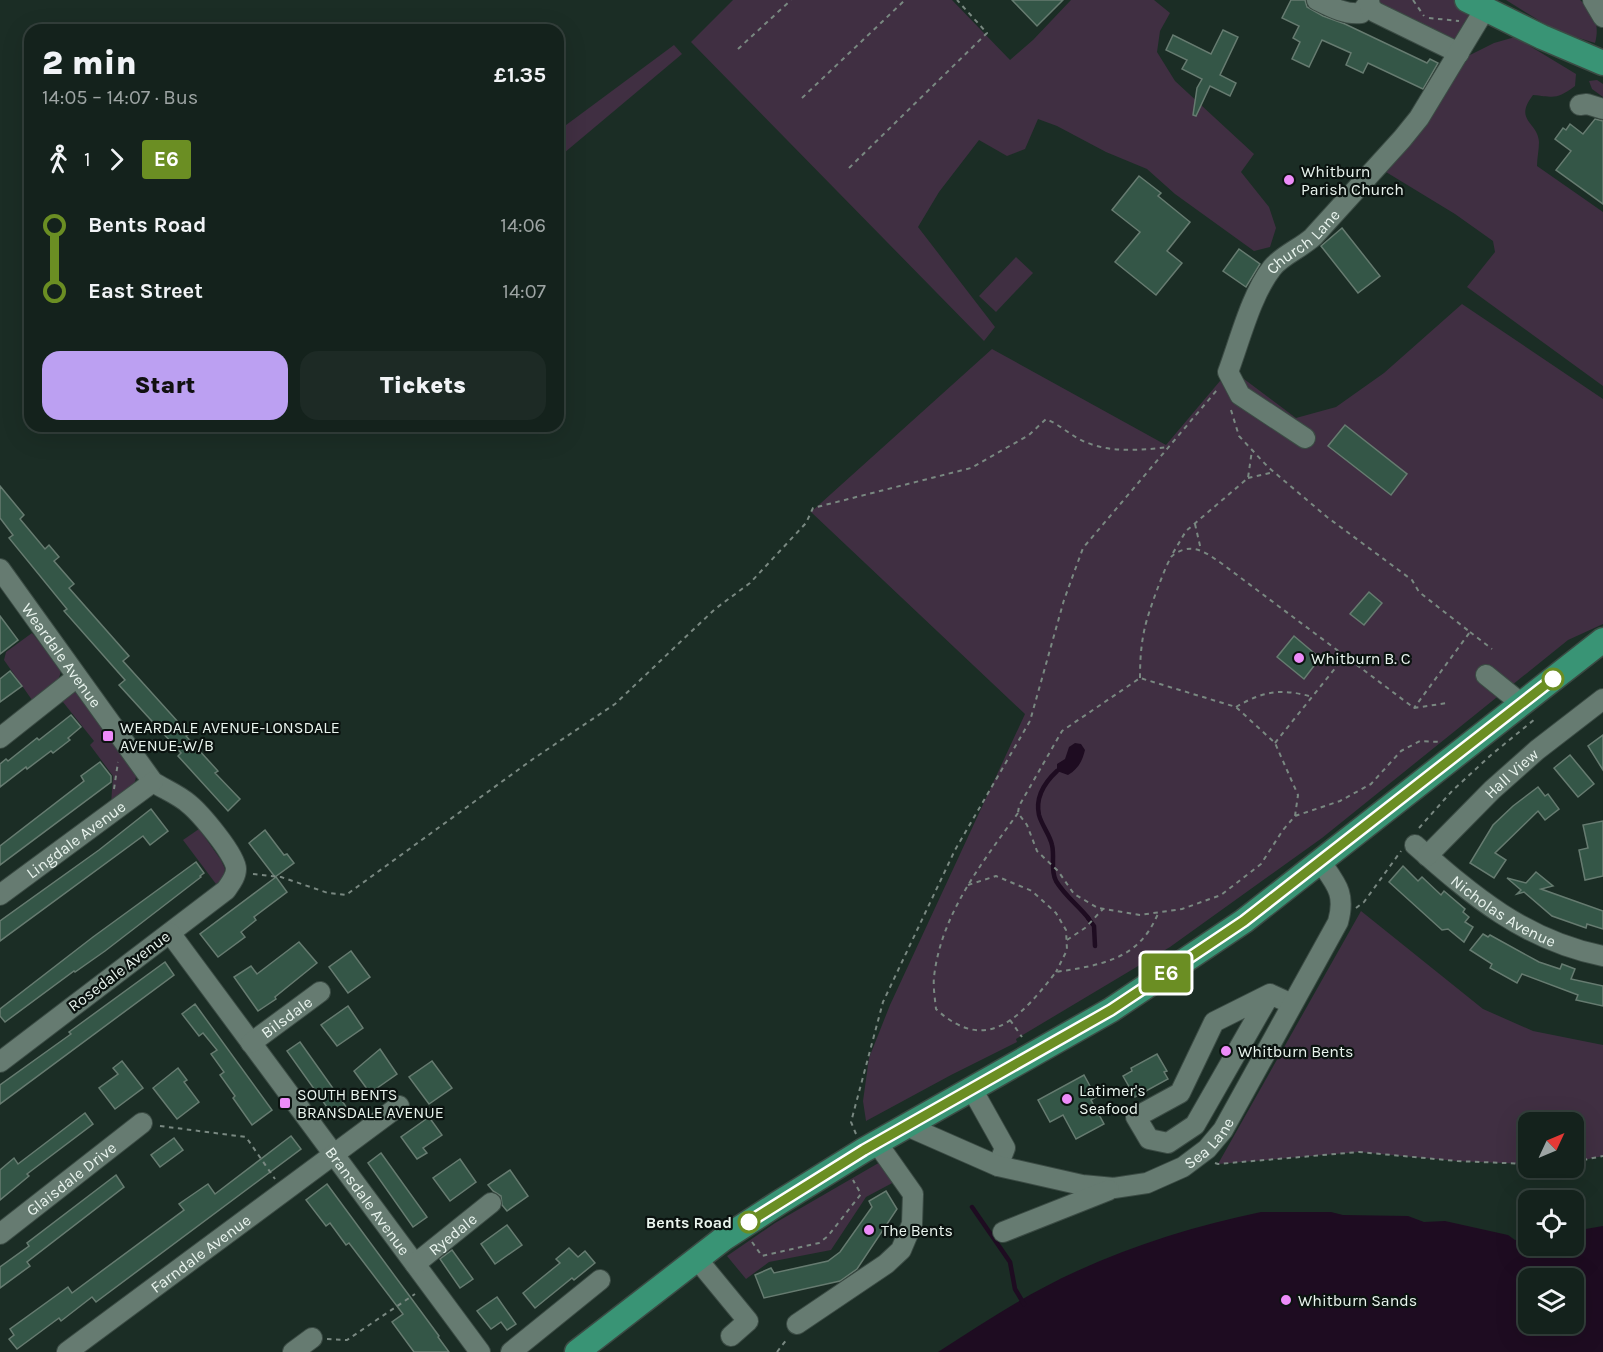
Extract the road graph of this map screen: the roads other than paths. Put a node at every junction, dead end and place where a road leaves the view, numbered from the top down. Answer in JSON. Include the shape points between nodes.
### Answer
{"nodes":[{"id":1,"x":1317,"y":0,"type":"edge"},
{"id":2,"x":1593,"y":0,"type":"edge"},
{"id":3,"x":1369,"y":1,"type":"edge"},
{"id":4,"x":1476,"y":5,"type":"edge"},
{"id":5,"x":1603,"y":17,"type":"edge"},
{"id":6,"x":1459,"y":53,"type":"junction"},
{"id":7,"x":1603,"y":63,"type":"edge"},
{"id":8,"x":1580,"y":105,"type":"dead end"},
{"id":9,"x":1603,"y":109,"type":"edge"},
{"id":10,"x":1305,"y":438,"type":"dead end"},
{"id":11,"x":0,"y":569,"type":"edge"},
{"id":12,"x":1602,"y":643,"type":"edge"},
{"id":13,"x":1486,"y":675,"type":"dead end"},
{"id":14,"x":77,"y":677,"type":"junction"},
{"id":15,"x":1603,"y":699,"type":"edge"},
{"id":16,"x":1532,"y":709,"type":"junction"},
{"id":17,"x":0,"y":738,"type":"edge"},
{"id":18,"x":153,"y":782,"type":"junction"},
{"id":19,"x":1415,"y":845,"type":"joint"},
{"id":20,"x":1320,"y":861,"type":"junction"},
{"id":21,"x":235,"y":873,"type":"joint"},
{"id":22,"x":0,"y":895,"type":"edge"},
{"id":23,"x":170,"y":933,"type":"junction"},
{"id":24,"x":1603,"y":956,"type":"edge"},
{"id":25,"x":320,"y":992,"type":"dead end"},
{"id":26,"x":1270,"y":994,"type":"junction"},
{"id":27,"x":1293,"y":1004,"type":"junction"},
{"id":28,"x":251,"y":1043,"type":"junction"},
{"id":29,"x":0,"y":1062,"type":"edge"},
{"id":30,"x":972,"y":1089,"type":"junction"},
{"id":31,"x":399,"y":1106,"type":"dead end"},
{"id":32,"x":142,"y":1124,"type":"road end"},
{"id":33,"x":912,"y":1128,"type":"junction"},
{"id":34,"x":871,"y":1147,"type":"junction"},
{"id":35,"x":333,"y":1154,"type":"junction"},
{"id":36,"x":998,"y":1166,"type":"junction"},
{"id":37,"x":1114,"y":1188,"type":"junction"},
{"id":38,"x":490,"y":1203,"type":"dead end"},
{"id":39,"x":1003,"y":1232,"type":"dead end"},
{"id":40,"x":0,"y":1234,"type":"edge"},
{"id":41,"x":697,"y":1258,"type":"junction"},
{"id":42,"x":415,"y":1264,"type":"junction"},
{"id":43,"x":600,"y":1280,"type":"dead end"},
{"id":44,"x":797,"y":1324,"type":"dead end"},
{"id":45,"x":731,"y":1336,"type":"dead end"},
{"id":46,"x":312,"y":1338,"type":"road end"},
{"id":47,"x":67,"y":1352,"type":"edge"},
{"id":48,"x":293,"y":1352,"type":"edge"},
{"id":49,"x":480,"y":1352,"type":"edge"},
{"id":50,"x":511,"y":1352,"type":"edge"},
{"id":51,"x":577,"y":1352,"type":"edge"}],
"edges":[{"from":1,"to":3,"type":"street","via":[[1354,14],[1361,13]]},
{"from":2,"to":5,"type":"street"},
{"from":3,"to":6,"type":"street","via":[[1375,12],[1388,20]]},
{"from":4,"to":6,"type":"street","name":"Church Lane"},
{"from":4,"to":7,"type":"main road"},
{"from":6,"to":10,"type":"street","name":"Church Lane","via":[[1402,139],[1314,237],[1272,268],[1257,292],[1228,372],[1240,395]]},
{"from":8,"to":9,"type":"street"},
{"from":11,"to":14,"type":"street","name":"Weardale Avenue"},
{"from":12,"to":16,"type":"main road"},
{"from":13,"to":16,"type":"street"},
{"from":14,"to":17,"type":"street"},
{"from":14,"to":18,"type":"street","name":"Weardale Avenue"},
{"from":15,"to":19,"type":"street","name":"Hall View","via":[[1492,790]]},
{"from":16,"to":20,"type":"main road","via":[[1472,742]]},
{"from":18,"to":21,"type":"street","name":"Weardale Avenue","via":[[188,802],[231,855]]},
{"from":18,"to":22,"type":"street","name":"Lingdale Avenue"},
{"from":19,"to":24,"type":"street","name":"Nicholas Avenue","via":[[1470,893],[1512,921],[1557,942]]},
{"from":20,"to":27,"type":"street","name":"Sea Lane","via":[[1341,895],[1342,907],[1338,922]]},
{"from":20,"to":30,"type":"main road","via":[[1244,921],[1111,1010]]},
{"from":21,"to":23,"type":"street","name":"Rosedale Avenue","via":[[226,890]]},
{"from":23,"to":28,"type":"street","name":"Bransdale Avenue"},
{"from":23,"to":29,"type":"street","name":"Rosedale Avenue"},
{"from":25,"to":28,"type":"street","name":"Bilsdale"},
{"from":26,"to":26,"type":"street","via":[[1214,1022],[1180,1093],[1136,1117],[1149,1139],[1168,1143],[1195,1125]]},
{"from":26,"to":27,"type":"street"},
{"from":27,"to":37,"type":"street","name":"Sea Lane","via":[[1217,1139],[1183,1167],[1147,1183]]},
{"from":28,"to":35,"type":"street","name":"Bransdale Avenue"},
{"from":30,"to":33,"type":"main road"},
{"from":30,"to":36,"type":"street","via":[[1005,1148]]},
{"from":31,"to":35,"type":"street","name":"Farndale Avenue"},
{"from":32,"to":40,"type":"street","name":"Glaisdale Drive"},
{"from":33,"to":34,"type":"main road"},
{"from":33,"to":36,"type":"street","name":"Sea Lane"},
{"from":34,"to":41,"type":"main road"},
{"from":34,"to":44,"type":"street","via":[[913,1194],[912,1224],[901,1250],[886,1264]]},
{"from":35,"to":42,"type":"street","name":"Bransdale Avenue"},
{"from":35,"to":47,"type":"street","name":"Farndale Avenue"},
{"from":36,"to":37,"type":"street","name":"Sea Lane","via":[[1082,1185]]},
{"from":37,"to":39,"type":"street"},
{"from":38,"to":42,"type":"street","name":"Ryedale"},
{"from":41,"to":45,"type":"street","via":[[748,1321]]},
{"from":41,"to":51,"type":"main road"},
{"from":42,"to":49,"type":"street","name":"Bransdale Avenue"},
{"from":43,"to":50,"type":"street"},
{"from":46,"to":48,"type":"street"}]}
